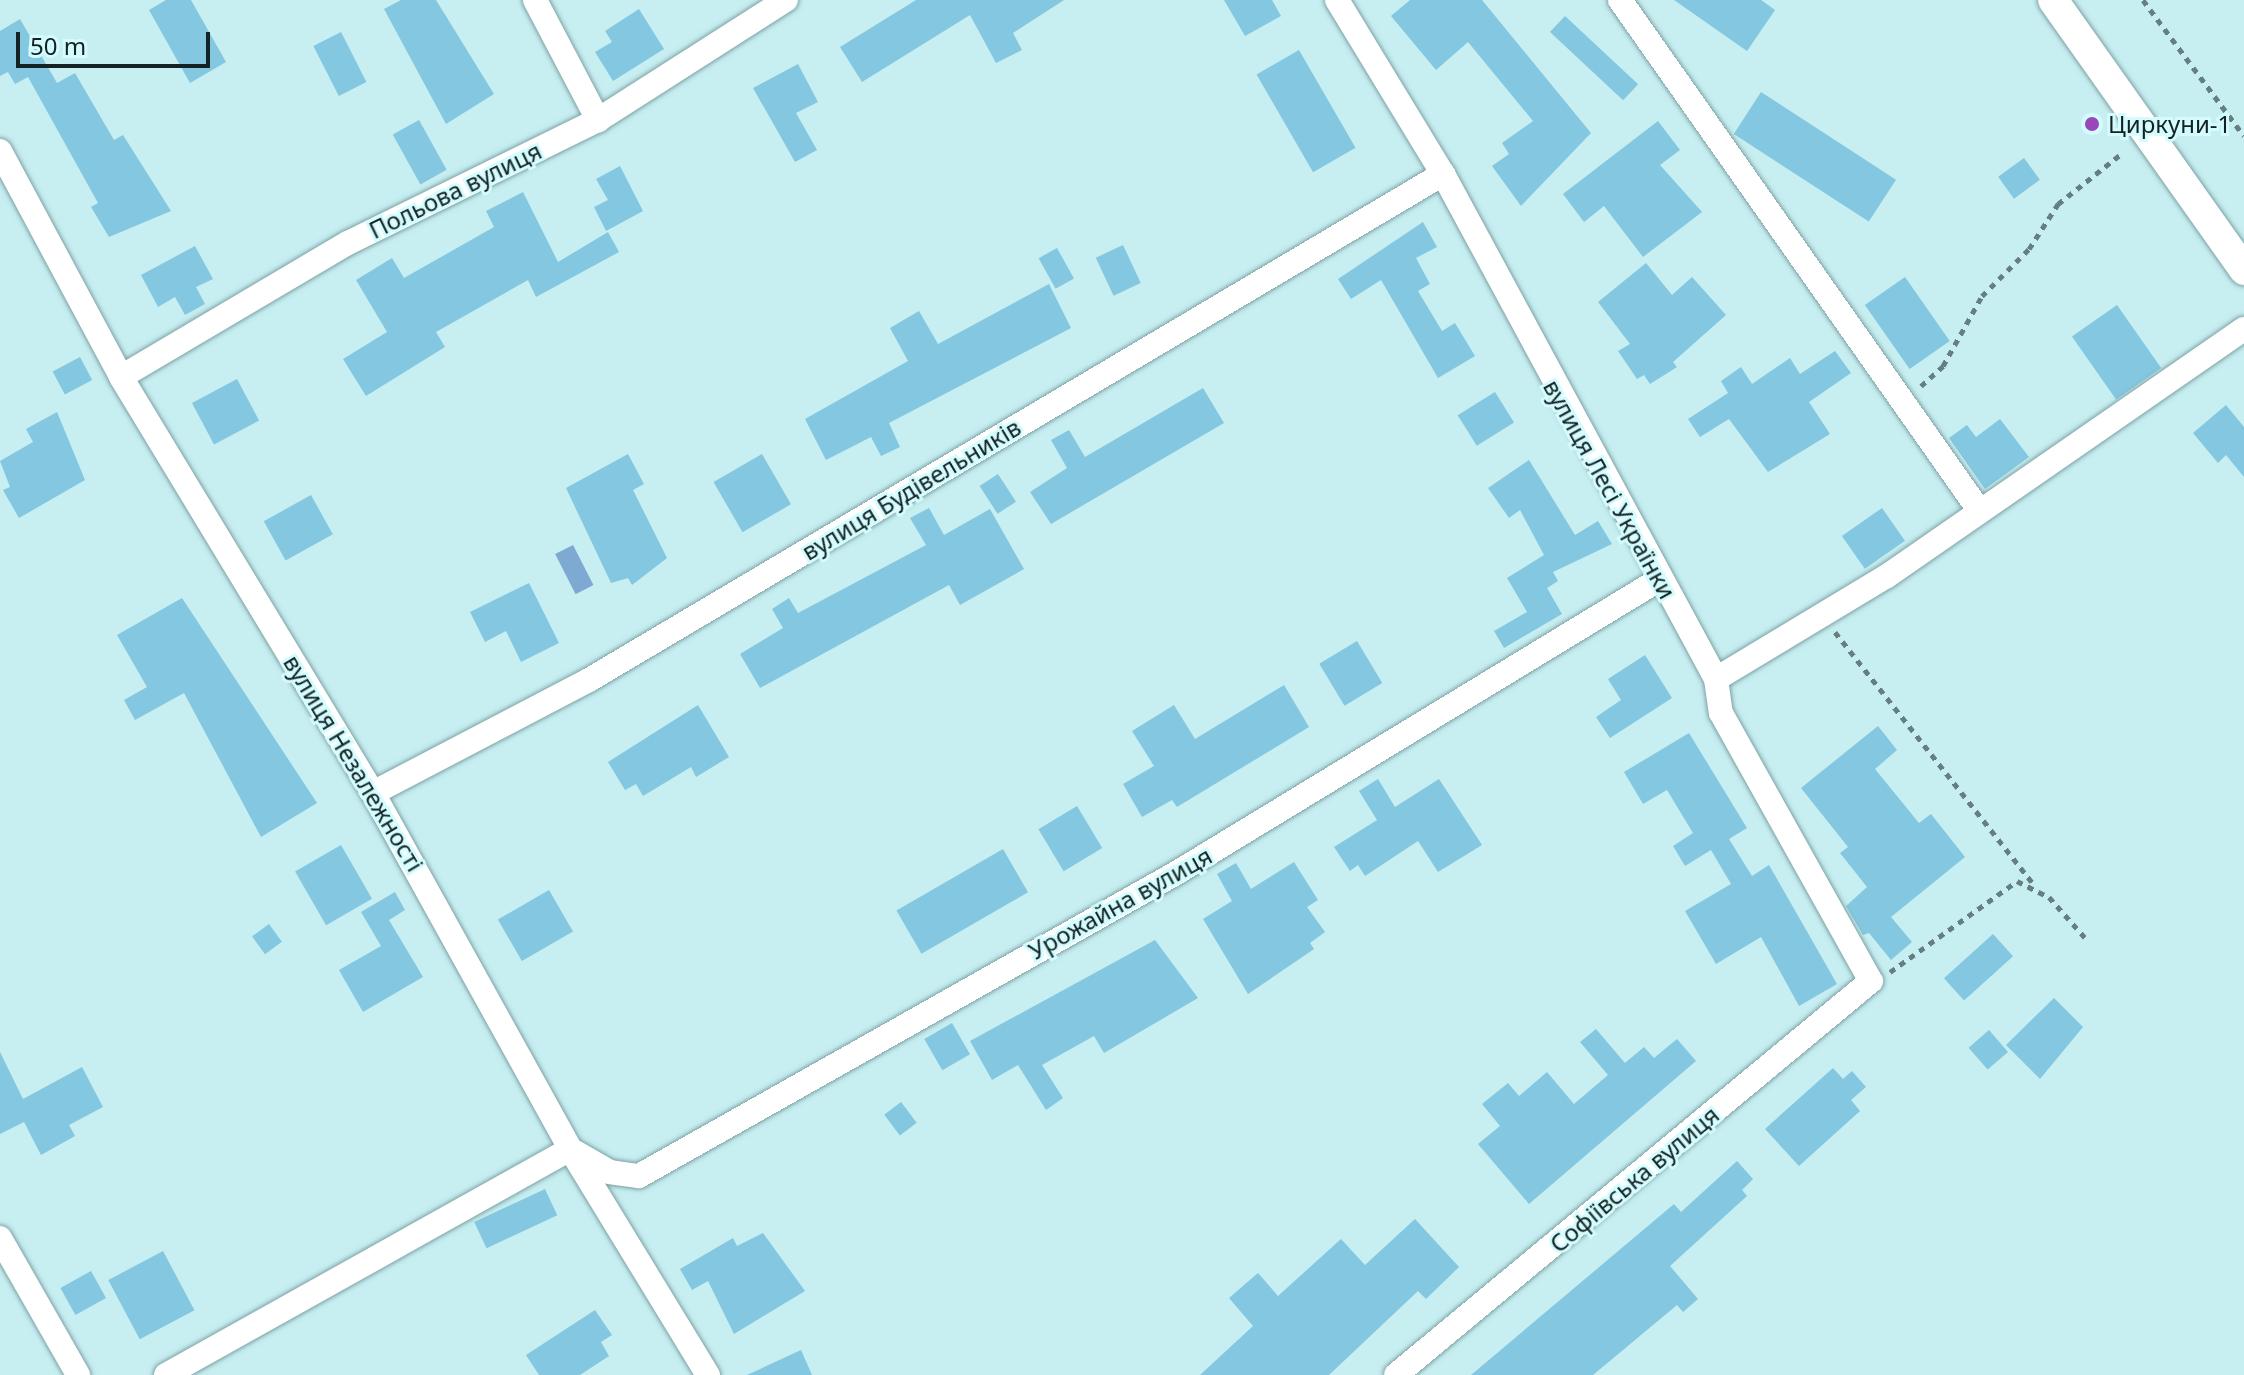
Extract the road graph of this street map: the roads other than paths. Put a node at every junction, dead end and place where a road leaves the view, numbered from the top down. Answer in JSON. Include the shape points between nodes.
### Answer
{"nodes":[{"id":1,"x":535,"y":0,"type":"edge"},
{"id":2,"x":786,"y":0,"type":"edge"},
{"id":3,"x":1337,"y":0,"type":"edge"},
{"id":4,"x":1620,"y":0,"type":"edge"},
{"id":5,"x":2053,"y":0,"type":"edge"},
{"id":6,"x":598,"y":120,"type":"junction"},
{"id":7,"x":0,"y":151,"type":"edge"},
{"id":8,"x":1443,"y":174,"type":"junction"},
{"id":9,"x":2244,"y":270,"type":"edge"},
{"id":10,"x":2244,"y":329,"type":"edge"},
{"id":11,"x":121,"y":377,"type":"junction"},
{"id":12,"x":1979,"y":510,"type":"junction"},
{"id":13,"x":1660,"y":579,"type":"junction"},
{"id":14,"x":1716,"y":679,"type":"junction"},
{"id":15,"x":373,"y":793,"type":"junction"},
{"id":16,"x":1871,"y":981,"type":"joint"},
{"id":17,"x":570,"y":1149,"type":"junction"},
{"id":18,"x":0,"y":1238,"type":"edge"},
{"id":19,"x":78,"y":1375,"type":"edge"},
{"id":20,"x":166,"y":1375,"type":"edge"},
{"id":21,"x":708,"y":1375,"type":"edge"},
{"id":22,"x":1396,"y":1375,"type":"edge"}],
"edges":[{"from":1,"to":6,"type":"street"},
{"from":2,"to":6,"type":"street","name":"Польова вулиця"},
{"from":3,"to":8,"type":"street","name":"вулиця Лесі Українки"},
{"from":4,"to":12,"type":"street"},
{"from":5,"to":9,"type":"street"},
{"from":6,"to":11,"type":"street","name":"Польова вулиця","via":[[348,243]]},
{"from":7,"to":11,"type":"street","name":"вулиця Незалежності"},
{"from":8,"to":13,"type":"street","name":"вулиця Лесі Українки"},
{"from":8,"to":15,"type":"street","name":"вулиця Будівельників","via":[[589,680]]},
{"from":10,"to":12,"type":"street"},
{"from":11,"to":15,"type":"street","name":"вулиця Незалежності"},
{"from":12,"to":14,"type":"street","via":[[1823,615]]},
{"from":13,"to":14,"type":"street","name":"вулиця Лесі Українки"},
{"from":13,"to":17,"type":"street","name":"Урожайна вулиця","via":[[1178,872],[639,1176],[609,1172]]},
{"from":14,"to":16,"type":"street","name":"вулиця Лесі Українки","via":[[1721,713]]},
{"from":15,"to":17,"type":"street","name":"вулиця Незалежності"},
{"from":16,"to":22,"type":"street","name":"Софіївська вулиця"},
{"from":17,"to":20,"type":"street"},
{"from":17,"to":21,"type":"street","name":"вулиця Незалежності"},
{"from":18,"to":19,"type":"street"}]}
